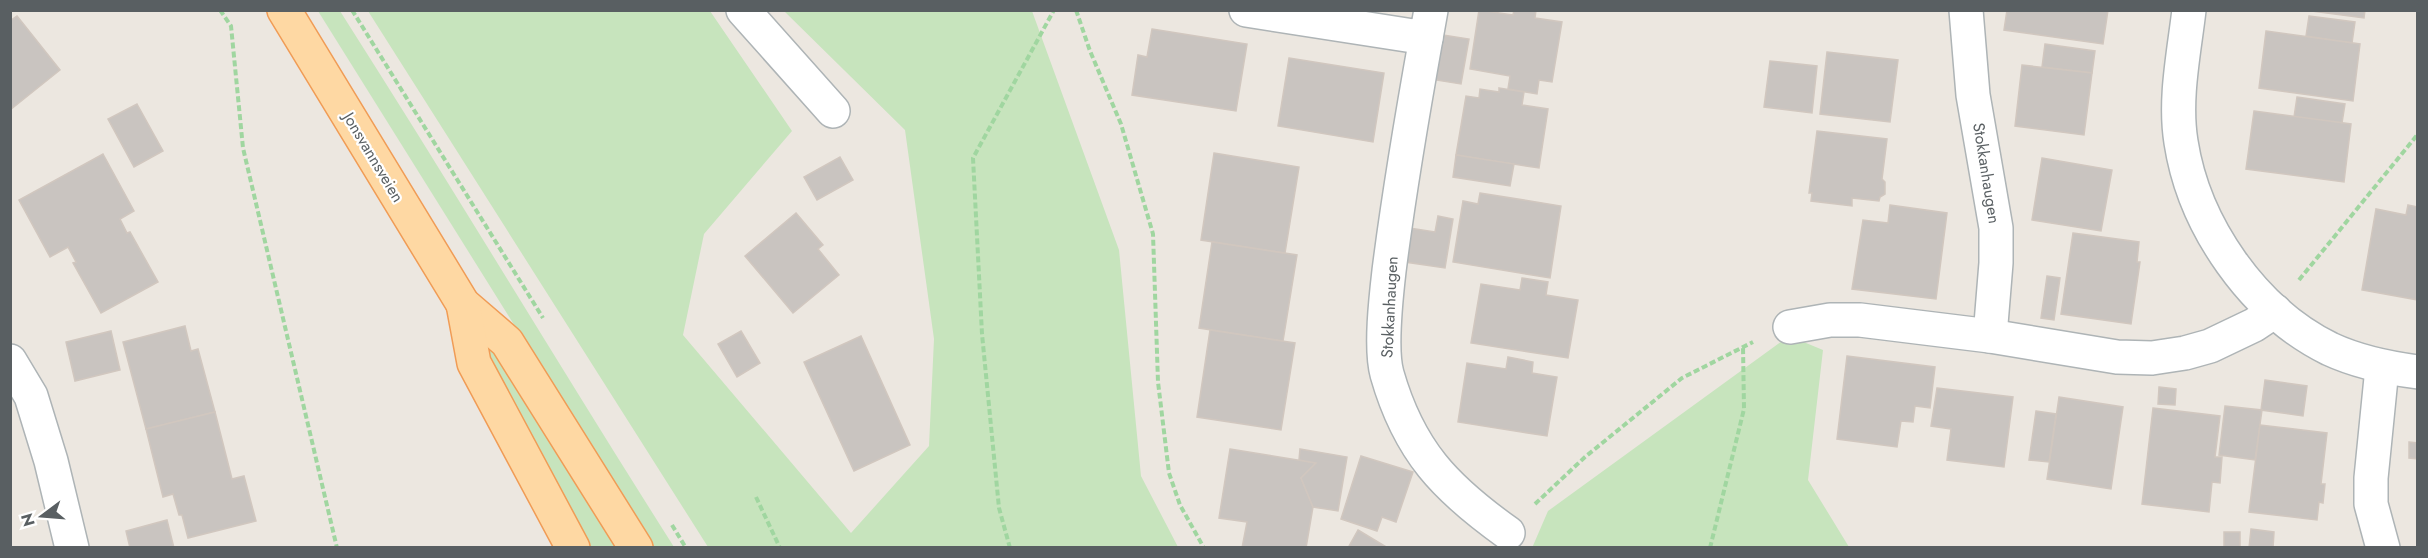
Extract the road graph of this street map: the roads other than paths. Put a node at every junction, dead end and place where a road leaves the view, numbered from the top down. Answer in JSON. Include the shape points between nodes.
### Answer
{"nodes":[{"id":1,"x":284,"y":10,"type":"edge"},
{"id":2,"x":743,"y":10,"type":"edge"},
{"id":3,"x":1246,"y":10,"type":"edge"},
{"id":4,"x":1966,"y":10,"type":"edge"},
{"id":5,"x":2189,"y":10,"type":"edge"},
{"id":6,"x":1428,"y":24,"type":"edge"},
{"id":7,"x":833,"y":111,"type":"dead end"},
{"id":8,"x":463,"y":304,"type":"junction"},
{"id":9,"x":2275,"y":311,"type":"junction"},
{"id":10,"x":1790,"y":327,"type":"road end"},
{"id":11,"x":1990,"y":336,"type":"junction"},
{"id":12,"x":10,"y":361,"type":"edge"},
{"id":13,"x":2382,"y":368,"type":"junction"},
{"id":14,"x":2418,"y":372,"type":"edge"},
{"id":15,"x":1508,"y":533,"type":"road end"},
{"id":16,"x":72,"y":548,"type":"edge"},
{"id":17,"x":573,"y":548,"type":"edge"},
{"id":18,"x":636,"y":548,"type":"edge"},
{"id":19,"x":2383,"y":548,"type":"edge"}],
"edges":[{"from":1,"to":8,"type":"main road","name":"Jonsvannsveien"},
{"from":2,"to":7,"type":"street"},
{"from":3,"to":6,"type":"street","name":"Stokkanhaugen"},
{"from":4,"to":11,"type":"street","name":"Stokkanhaugen","via":[[1973,95],[1996,228]]},
{"from":5,"to":9,"type":"street","via":[[2179,98],[2180,141],[2193,193],[2212,236]]},
{"from":6,"to":15,"type":"street","name":"Stokkanhaugen","via":[[1387,283],[1386,372],[1414,440],[1434,471],[1471,507]]},
{"from":8,"to":17,"type":"main road","name":"Jonsvannsveien","via":[[474,363]]},
{"from":8,"to":18,"type":"main road","name":"Jonsvannsveien","via":[[507,342]]},
{"from":9,"to":11,"type":"street","via":[[2210,346],[2152,358],[2117,357]]},
{"from":9,"to":13,"type":"street","via":[[2330,349]]},
{"from":10,"to":11,"type":"street","via":[[1860,320]]},
{"from":12,"to":16,"type":"street","via":[[31,396]]},
{"from":13,"to":14,"type":"street"},
{"from":13,"to":19,"type":"street","via":[[2371,504]]}]}
